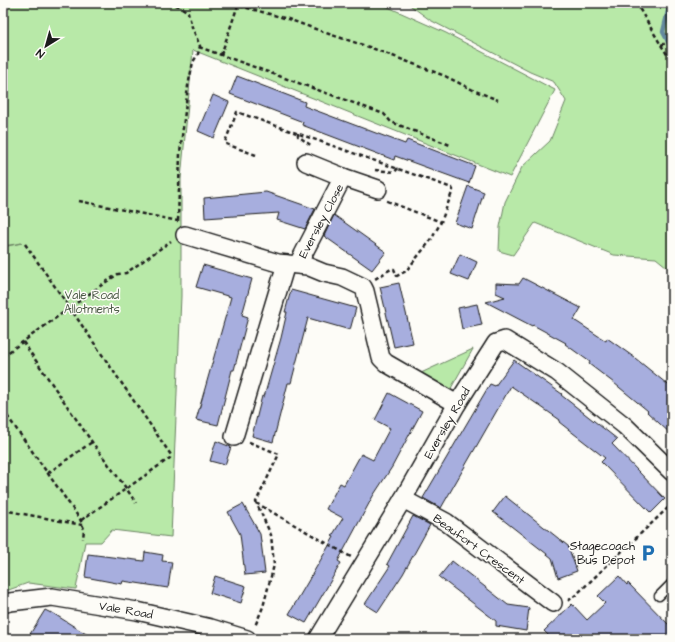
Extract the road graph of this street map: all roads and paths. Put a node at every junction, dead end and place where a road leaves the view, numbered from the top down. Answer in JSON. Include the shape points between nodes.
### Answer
{"nodes":[{"id":1,"x":170,"y":3,"type":"edge"},
{"id":2,"x":636,"y":3,"type":"edge"},
{"id":3,"x":233,"y":4,"type":"edge"},
{"id":4,"x":238,"y":5,"type":"junction"},
{"id":5,"x":672,"y":42,"type":"edge"},
{"id":6,"x":661,"y":45,"type":"junction"},
{"id":7,"x":199,"y":48,"type":"junction"},
{"id":8,"x":221,"y":54,"type":"junction"},
{"id":9,"x":672,"y":62,"type":"edge"},
{"id":10,"x":498,"y":100,"type":"dead end"},
{"id":11,"x":450,"y":145,"type":"dead end"},
{"id":12,"x":306,"y":162,"type":"dead end"},
{"id":13,"x":343,"y":177,"type":"junction"},
{"id":14,"x":381,"y":194,"type":"joint"},
{"id":15,"x":79,"y":201,"type":"dead end"},
{"id":16,"x":441,"y":222,"type":"dead end"},
{"id":17,"x":180,"y":230,"type":"junction"},
{"id":18,"x":25,"y":244,"type":"dead end"},
{"id":19,"x":292,"y":264,"type":"junction"},
{"id":20,"x":70,"y":308,"type":"junction"},
{"id":21,"x":23,"y":342,"type":"junction"},
{"id":22,"x":3,"y":356,"type":"edge"},
{"id":23,"x":457,"y":404,"type":"junction"},
{"id":24,"x":3,"y":410,"type":"edge"},
{"id":25,"x":234,"y":437,"type":"joint"},
{"id":26,"x":92,"y":442,"type":"junction"},
{"id":27,"x":672,"y":472,"type":"edge"},
{"id":28,"x":48,"y":473,"type":"junction"},
{"id":29,"x":126,"y":488,"type":"junction"},
{"id":30,"x":403,"y":499,"type":"junction"},
{"id":31,"x":256,"y":502,"type":"junction"},
{"id":32,"x":136,"y":503,"type":"dead end"},
{"id":33,"x":672,"y":504,"type":"edge"},
{"id":34,"x":3,"y":510,"type":"edge"},
{"id":35,"x":80,"y":521,"type":"junction"},
{"id":36,"x":82,"y":525,"type":"junction"},
{"id":37,"x":83,"y":539,"type":"dead end"},
{"id":38,"x":363,"y":564,"type":"junction"},
{"id":39,"x":672,"y":583,"type":"edge"},
{"id":40,"x":659,"y":596,"type":"dead end"},
{"id":41,"x":553,"y":603,"type":"joint"},
{"id":42,"x":3,"y":604,"type":"edge"},
{"id":43,"x":249,"y":636,"type":"edge"},
{"id":44,"x":318,"y":639,"type":"edge"}],
"edges":[{"from":1,"to":7,"type":"path","via":[[188,12]]},
{"from":2,"to":6,"type":"path"},
{"from":3,"to":4,"type":"path"},
{"from":4,"to":8,"type":"path"},
{"from":4,"to":10,"type":"path","via":[[370,47]]},
{"from":5,"to":6,"type":"path"},
{"from":6,"to":9,"type":"path"},
{"from":7,"to":8,"type":"path"},
{"from":7,"to":17,"type":"path","via":[[188,86],[180,153]]},
{"from":8,"to":11,"type":"path","via":[[384,114],[391,122]]},
{"from":12,"to":13,"type":"street","name":"Eversley Close"},
{"from":13,"to":14,"type":"street","name":"Eversley Close"},
{"from":13,"to":19,"type":"street","name":"Eversley Close"},
{"from":14,"to":16,"type":"path"},
{"from":15,"to":17,"type":"path"},
{"from":17,"to":19,"type":"street","via":[[278,263]]},
{"from":17,"to":20,"type":"path","via":[[126,273],[118,274]]},
{"from":18,"to":20,"type":"path"},
{"from":19,"to":23,"type":"street","via":[[342,277],[363,287],[381,358]]},
{"from":19,"to":25,"type":"street","name":"Eversley Close"},
{"from":20,"to":21,"type":"path"},
{"from":20,"to":29,"type":"path","via":[[171,455]]},
{"from":21,"to":22,"type":"path"},
{"from":21,"to":26,"type":"path"},
{"from":23,"to":27,"type":"street","name":"Eversley Road","via":[[496,343],[504,340],[557,372],[625,426]]},
{"from":23,"to":30,"type":"street","name":"Eversley Road"},
{"from":24,"to":28,"type":"path"},
{"from":25,"to":31,"type":"path","via":[[279,454]]},
{"from":26,"to":28,"type":"path"},
{"from":26,"to":29,"type":"path"},
{"from":28,"to":35,"type":"path"},
{"from":29,"to":32,"type":"path"},
{"from":29,"to":35,"type":"path"},
{"from":30,"to":38,"type":"street","name":"Eversley Road"},
{"from":30,"to":41,"type":"street","name":"Beaufort Crescent","via":[[446,522]]},
{"from":31,"to":38,"type":"path"},
{"from":31,"to":43,"type":"path","via":[[271,535],[274,565],[263,607]]},
{"from":33,"to":41,"type":"path","via":[[577,594],[563,605]]},
{"from":34,"to":36,"type":"path"},
{"from":35,"to":36,"type":"path"},
{"from":36,"to":37,"type":"path"},
{"from":38,"to":44,"type":"street","name":"Eversley Road"},
{"from":39,"to":40,"type":"lane"},
{"from":42,"to":43,"type":"street","name":"Vale Road","via":[[52,597],[137,611]]}]}
